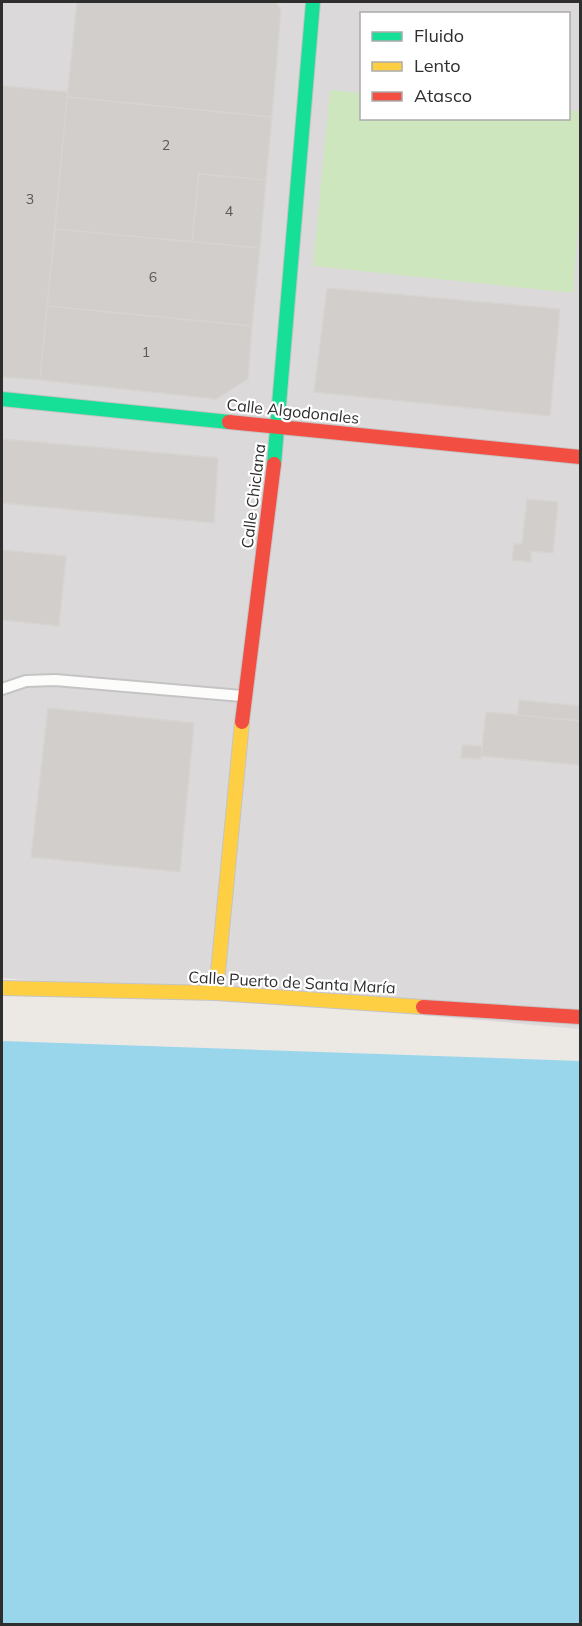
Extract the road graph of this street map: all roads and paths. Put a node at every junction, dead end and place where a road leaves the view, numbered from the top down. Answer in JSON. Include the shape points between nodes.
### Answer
{"nodes":[{"id":1,"x":313,"y":2,"type":"edge"},
{"id":2,"x":2,"y":399,"type":"edge"},
{"id":3,"x":279,"y":426,"type":"junction"},
{"id":4,"x":580,"y":457,"type":"edge"},
{"id":5,"x":2,"y":689,"type":"edge"},
{"id":6,"x":245,"y":696,"type":"junction"},
{"id":7,"x":2,"y":988,"type":"edge"},
{"id":8,"x":216,"y":993,"type":"junction"},
{"id":9,"x":580,"y":1017,"type":"edge"}],
"edges":[{"from":1,"to":3,"type":"street","name":"Calle Chiclana"},
{"from":2,"to":3,"type":"street","name":"Calle Algodonales"},
{"from":3,"to":4,"type":"street","name":"Calle Algodonales"},
{"from":3,"to":6,"type":"street","name":"Calle Chiclana"},
{"from":5,"to":6,"type":"lane","via":[[26,681],[55,680]]},
{"from":6,"to":8,"type":"street","name":"Calle Chiclana"},
{"from":7,"to":8,"type":"street","name":"Calle Puerto de Santa María"},
{"from":8,"to":9,"type":"street","name":"Calle Puerto de Santa María"}]}
